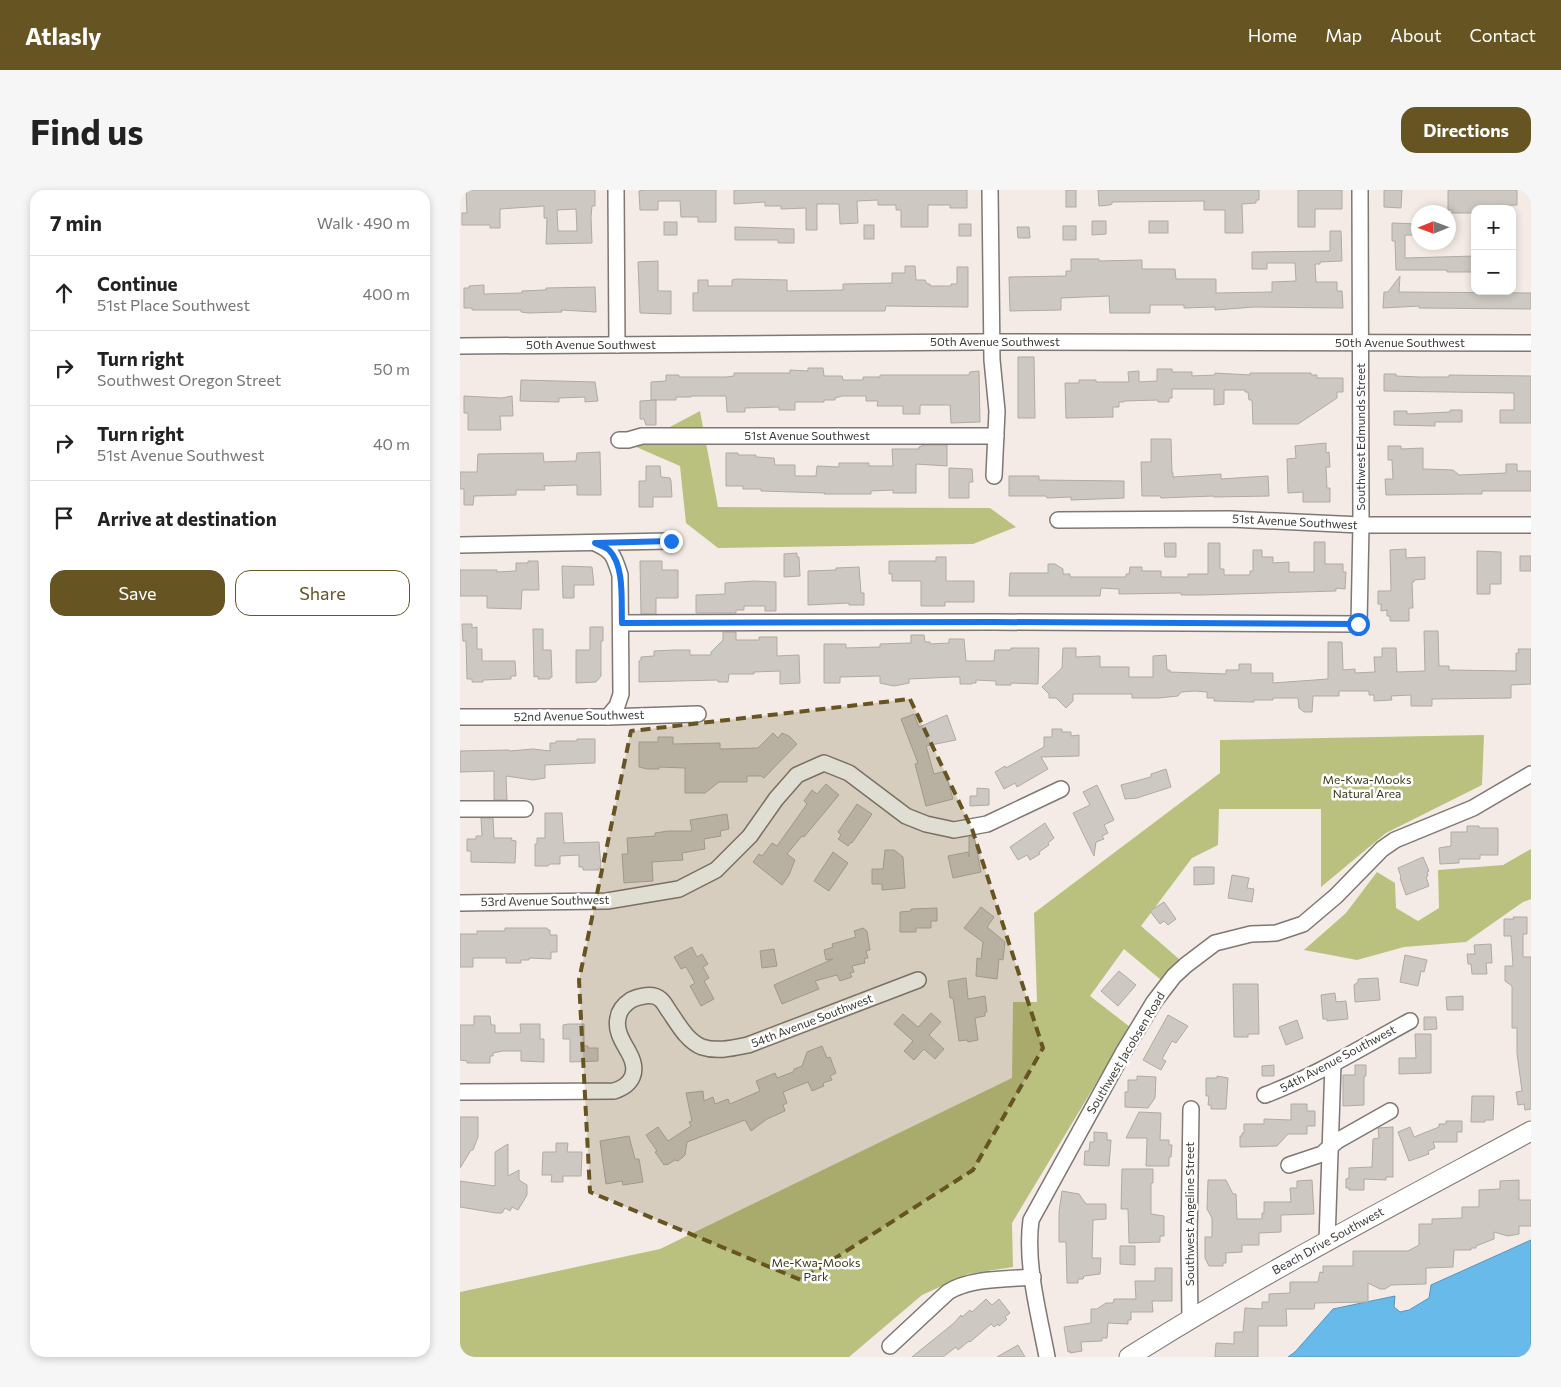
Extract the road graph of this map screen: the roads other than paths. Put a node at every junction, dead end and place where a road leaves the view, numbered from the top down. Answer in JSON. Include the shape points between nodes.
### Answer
{"nodes":[{"id":1,"x":616,"y":190,"type":"edge"},
{"id":2,"x":990,"y":190,"type":"edge"},
{"id":3,"x":1360,"y":190,"type":"edge"},
{"id":4,"x":991,"y":342,"type":"junction"},
{"id":5,"x":1361,"y":343,"type":"junction"},
{"id":6,"x":1531,"y":343,"type":"edge"},
{"id":7,"x":618,"y":345,"type":"junction"},
{"id":8,"x":460,"y":346,"type":"edge"},
{"id":9,"x":996,"y":436,"type":"junction"},
{"id":10,"x":619,"y":440,"type":"dead end"},
{"id":11,"x":994,"y":476,"type":"dead end"},
{"id":12,"x":1058,"y":520,"type":"dead end"},
{"id":13,"x":1361,"y":526,"type":"junction"},
{"id":14,"x":1531,"y":526,"type":"edge"},
{"id":15,"x":671,"y":541,"type":"dead end"},
{"id":16,"x":595,"y":543,"type":"junction"},
{"id":17,"x":460,"y":545,"type":"edge"},
{"id":18,"x":622,"y":623,"type":"junction"},
{"id":19,"x":698,"y":714,"type":"dead end"},
{"id":20,"x":460,"y":717,"type":"edge"},
{"id":21,"x":608,"y":717,"type":"junction"},
{"id":22,"x":1531,"y":774,"type":"edge"},
{"id":23,"x":1061,"y":789,"type":"dead end"},
{"id":24,"x":460,"y":809,"type":"edge"},
{"id":25,"x":525,"y":809,"type":"dead end"},
{"id":26,"x":460,"y":903,"type":"edge"},
{"id":27,"x":918,"y":980,"type":"dead end"},
{"id":28,"x":1410,"y":1021,"type":"dead end"},
{"id":29,"x":1333,"y":1064,"type":"junction"},
{"id":30,"x":460,"y":1092,"type":"edge"},
{"id":31,"x":1265,"y":1095,"type":"dead end"},
{"id":32,"x":1191,"y":1109,"type":"dead end"},
{"id":33,"x":1390,"y":1111,"type":"dead end"},
{"id":34,"x":1531,"y":1131,"type":"edge"},
{"id":35,"x":1330,"y":1147,"type":"junction"},
{"id":36,"x":1289,"y":1165,"type":"dead end"},
{"id":37,"x":1327,"y":1241,"type":"junction"},
{"id":38,"x":1033,"y":1277,"type":"junction"},
{"id":39,"x":1190,"y":1318,"type":"junction"},
{"id":40,"x":890,"y":1346,"type":"dead end"},
{"id":41,"x":1047,"y":1357,"type":"edge"},
{"id":42,"x":1129,"y":1357,"type":"edge"}],
"edges":[{"from":1,"to":7,"type":"street"},
{"from":2,"to":4,"type":"street"},
{"from":3,"to":5,"type":"street","name":"Southwest Edmunds Street"},
{"from":4,"to":5,"type":"street","name":"50th Avenue Southwest"},
{"from":4,"to":7,"type":"street","name":"50th Avenue Southwest"},
{"from":4,"to":9,"type":"street"},
{"from":5,"to":6,"type":"street","name":"50th Avenue Southwest"},
{"from":5,"to":13,"type":"street","name":"Southwest Edmunds Street"},
{"from":7,"to":8,"type":"street","name":"50th Avenue Southwest"},
{"from":9,"to":10,"type":"street","name":"51st Avenue Southwest","via":[[642,436]]},
{"from":9,"to":11,"type":"street"},
{"from":12,"to":13,"type":"street","name":"51st Avenue Southwest","via":[[1230,519]]},
{"from":13,"to":14,"type":"street","name":"51st Avenue Southwest"},
{"from":13,"to":18,"type":"street","name":"Southwest Edmunds Street","via":[[1358,624]]},
{"from":15,"to":16,"type":"street"},
{"from":16,"to":17,"type":"street"},
{"from":16,"to":18,"type":"street","via":[[608,549],[615,560],[620,575]]},
{"from":18,"to":21,"type":"street","via":[[622,694]]},
{"from":19,"to":21,"type":"street","name":"52nd Avenue Southwest"},
{"from":20,"to":21,"type":"street","name":"52nd Avenue Southwest"},
{"from":22,"to":38,"type":"street","name":"Southwest Jacobsen Road","via":[[1473,808],[1395,840],[1302,924],[1215,944],[1174,976],[1123,1053],[1031,1220],[1029,1240]]},
{"from":23,"to":26,"type":"street","name":"53rd Avenue Southwest","via":[[987,824],[954,830],[906,816],[849,773],[824,763],[797,775],[750,836],[716,870],[678,889],[607,901]]},
{"from":24,"to":25,"type":"street"},
{"from":27,"to":30,"type":"street","name":"54th Avenue Southwest","via":[[748,1045],[723,1049],[701,1046],[689,1038],[662,1000],[655,996],[634,998],[618,1016],[620,1036],[633,1060],[631,1081],[624,1088],[614,1091]]},
{"from":28,"to":29,"type":"street","name":"54th Avenue Southwest"},
{"from":29,"to":31,"type":"street","name":"54th Avenue Southwest"},
{"from":29,"to":35,"type":"street"},
{"from":32,"to":39,"type":"street","name":"Southwest Angeline Street"},
{"from":33,"to":35,"type":"street"},
{"from":34,"to":37,"type":"main road","name":"Beach Drive Southwest"},
{"from":35,"to":36,"type":"street","via":[[1322,1154]]},
{"from":35,"to":37,"type":"street"},
{"from":37,"to":39,"type":"main road","name":"Beach Drive Southwest"},
{"from":38,"to":40,"type":"street","via":[[958,1286]]},
{"from":38,"to":41,"type":"street","name":"Southwest Jacobsen Road"},
{"from":39,"to":42,"type":"main road","name":"Beach Drive Southwest"}]}
